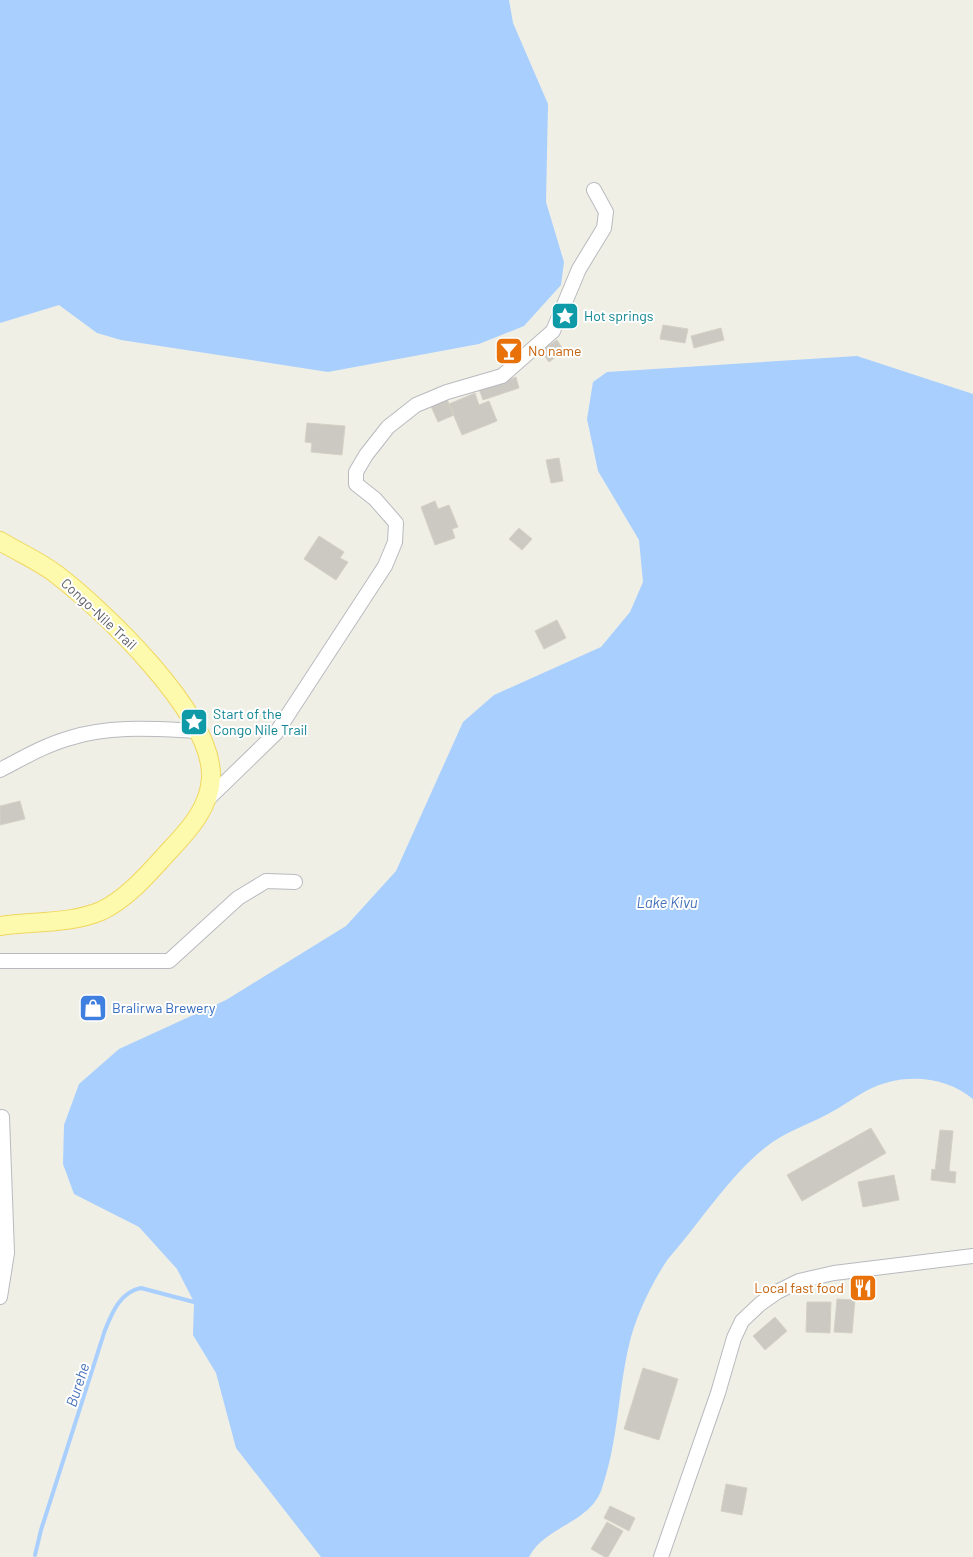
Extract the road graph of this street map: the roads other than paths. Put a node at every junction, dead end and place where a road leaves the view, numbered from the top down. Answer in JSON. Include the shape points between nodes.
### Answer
{"nodes":[{"id":1,"x":594,"y":190,"type":"dead end"},
{"id":2,"x":0,"y":541,"type":"edge"},
{"id":3,"x":197,"y":731,"type":"junction"},
{"id":4,"x":0,"y":770,"type":"edge"},
{"id":5,"x":206,"y":801,"type":"junction"},
{"id":6,"x":294,"y":882,"type":"dead end"},
{"id":7,"x":0,"y":926,"type":"edge"},
{"id":8,"x":0,"y":961,"type":"edge"},
{"id":9,"x":2,"y":1117,"type":"dead end"},
{"id":10,"x":973,"y":1256,"type":"edge"},
{"id":11,"x":0,"y":1297,"type":"edge"},
{"id":12,"x":661,"y":1557,"type":"edge"}],
"edges":[{"from":1,"to":5,"type":"street","via":[[606,212],[604,228],[579,269],[553,331],[502,376],[416,405],[388,427],[366,455],[356,472],[356,484],[375,499],[396,523],[395,542],[384,566],[276,733]]},
{"from":2,"to":3,"type":"main road","name":"Congo-Nile Trail","via":[[55,573],[120,630],[179,698]]},
{"from":3,"to":4,"type":"street","via":[[112,730],[72,737],[39,749]]},
{"from":3,"to":5,"type":"main road","name":"Congo-Nile Trail","via":[[210,759],[211,778]]},
{"from":5,"to":7,"type":"main road","name":"Congo-Nile Trail","via":[[189,830],[152,870],[101,910]]},
{"from":6,"to":8,"type":"street","via":[[266,881],[238,898],[169,961]]},
{"from":9,"to":11,"type":"street","via":[[7,1252]]},
{"from":10,"to":12,"type":"street","via":[[834,1272],[799,1281],[777,1292],[742,1321]]}]}
